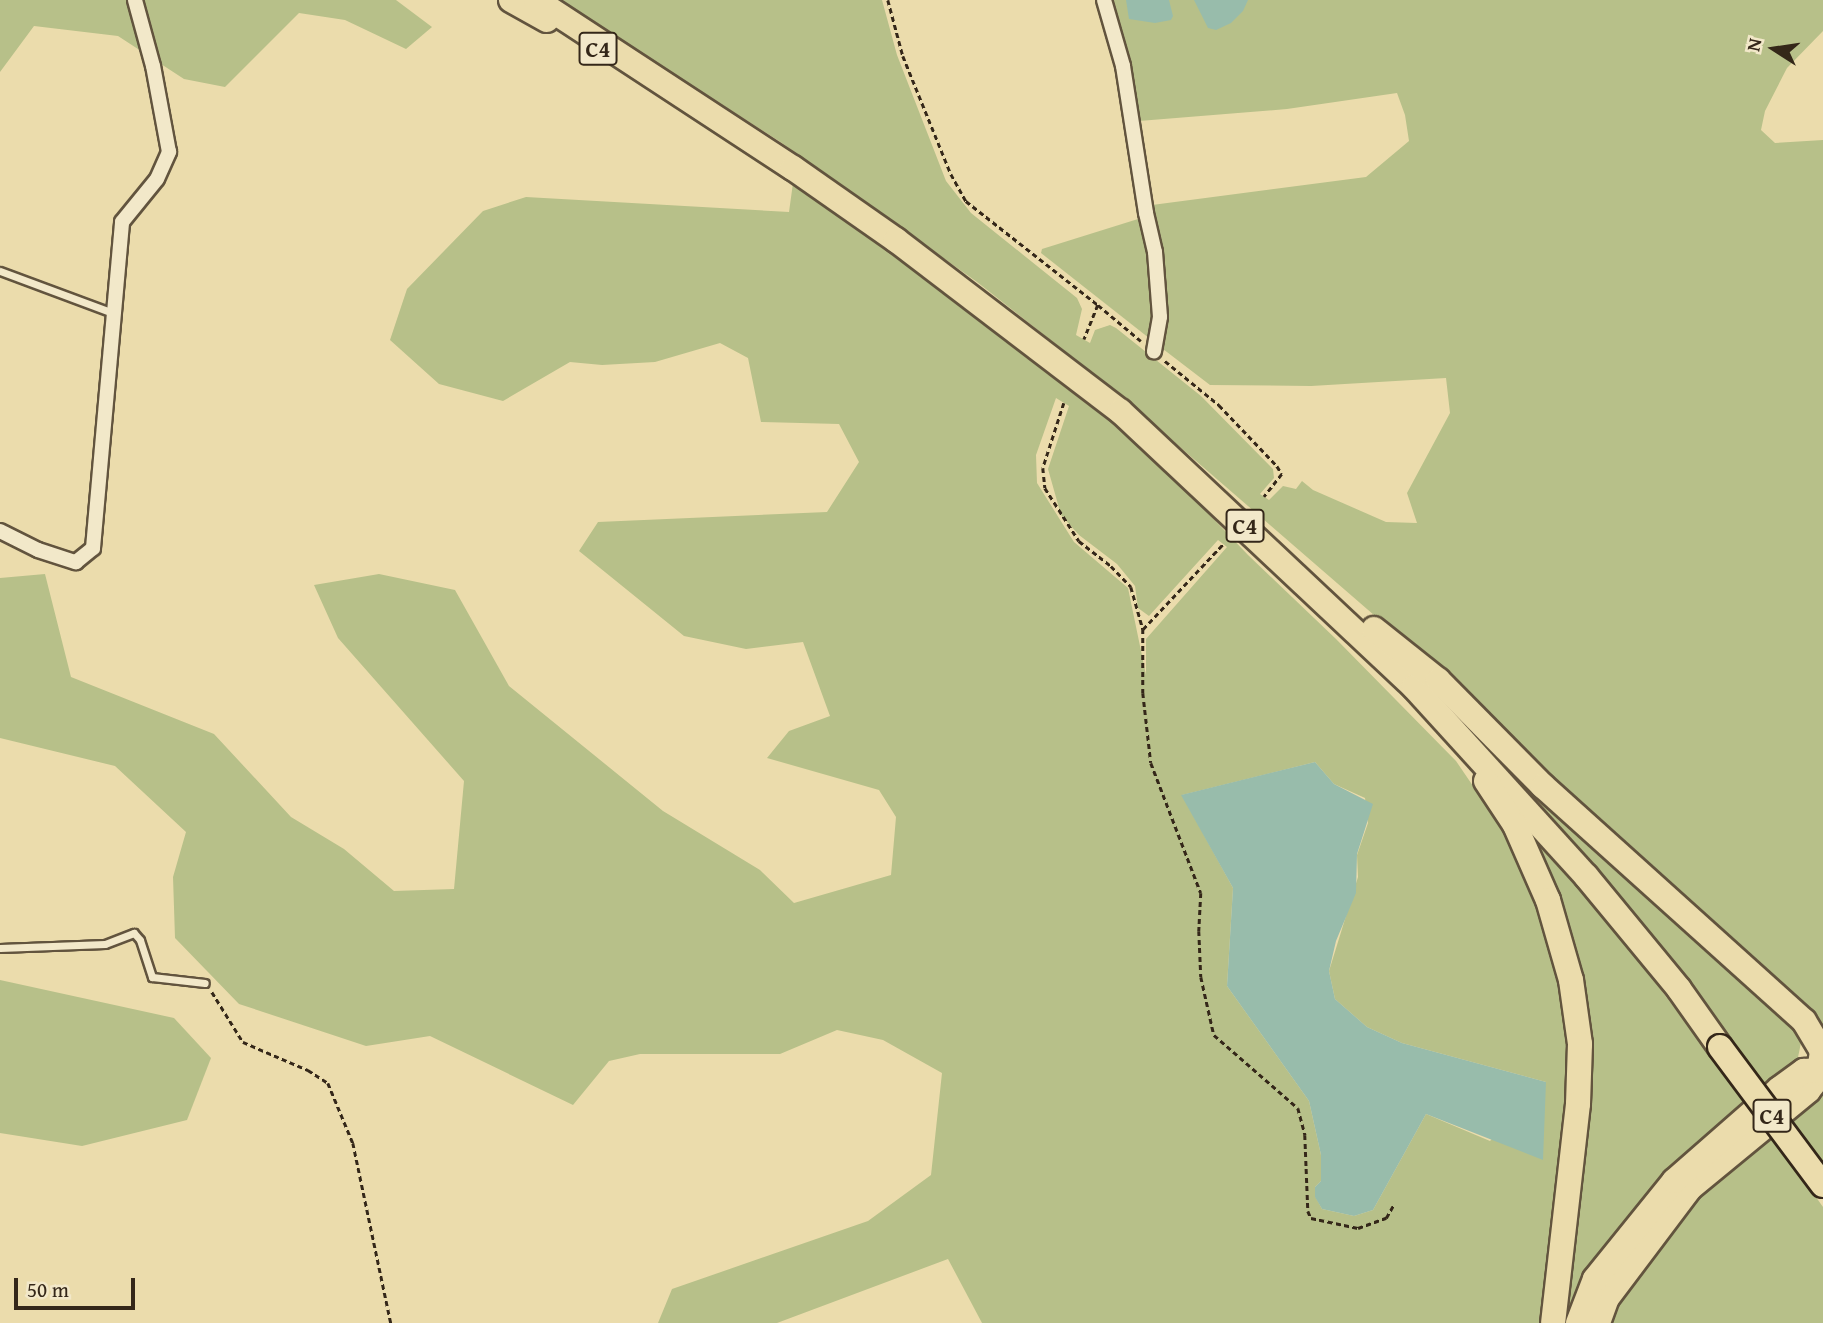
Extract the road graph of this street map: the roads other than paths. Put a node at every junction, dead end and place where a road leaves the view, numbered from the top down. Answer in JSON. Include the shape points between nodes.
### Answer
{"nodes":[{"id":1,"x":135,"y":0,"type":"edge"},
{"id":2,"x":512,"y":0,"type":"edge"},
{"id":3,"x":536,"y":0,"type":"edge"},
{"id":4,"x":1104,"y":0,"type":"edge"},
{"id":5,"x":684,"y":99,"type":"junction"},
{"id":6,"x":0,"y":271,"type":"edge"},
{"id":7,"x":114,"y":313,"type":"junction"},
{"id":8,"x":1154,"y":351,"type":"road end"},
{"id":9,"x":0,"y":531,"type":"edge"},
{"id":10,"x":1255,"y":535,"type":"junction"},
{"id":11,"x":1414,"y":687,"type":"junction"},
{"id":12,"x":0,"y":948,"type":"edge"},
{"id":13,"x":205,"y":983,"type":"road end"},
{"id":14,"x":1821,"y":1070,"type":"edge"},
{"id":15,"x":1823,"y":1185,"type":"edge"},
{"id":16,"x":1553,"y":1323,"type":"edge"},
{"id":17,"x":1578,"y":1323,"type":"edge"},
{"id":18,"x":1598,"y":1323,"type":"edge"}],
"edges":[{"from":1,"to":7,"type":"street","via":[[169,152],[157,179],[122,222]]},
{"from":2,"to":5,"type":"highway","number":"C4"},
{"from":3,"to":5,"type":"highway","number":"C4"},
{"from":4,"to":8,"type":"street","via":[[1123,66],[1155,252],[1160,317]]},
{"from":5,"to":10,"type":"highway","number":"C4","via":[[814,183],[1045,351],[1120,411]]},
{"from":6,"to":7,"type":"lane"},
{"from":7,"to":9,"type":"street","via":[[93,548],[76,562]]},
{"from":10,"to":11,"type":"highway","number":"C4"},
{"from":10,"to":14,"type":"highway","via":[[1438,680],[1543,786],[1804,1021],[1822,1051]]},
{"from":11,"to":15,"type":"highway","number":"C4","bridge":true,"via":[[1586,876],[1679,989]]},
{"from":11,"to":16,"type":"highway","via":[[1473,761],[1515,825],[1548,900],[1571,979],[1580,1044],[1578,1104]]},
{"from":12,"to":13,"type":"lane","via":[[105,944],[134,933],[152,977]]},
{"from":14,"to":17,"type":"highway","via":[[1804,1071],[1779,1089],[1674,1181],[1595,1279]]},
{"from":14,"to":18,"type":"highway","via":[[1808,1091],[1690,1188],[1607,1298]]}]}
